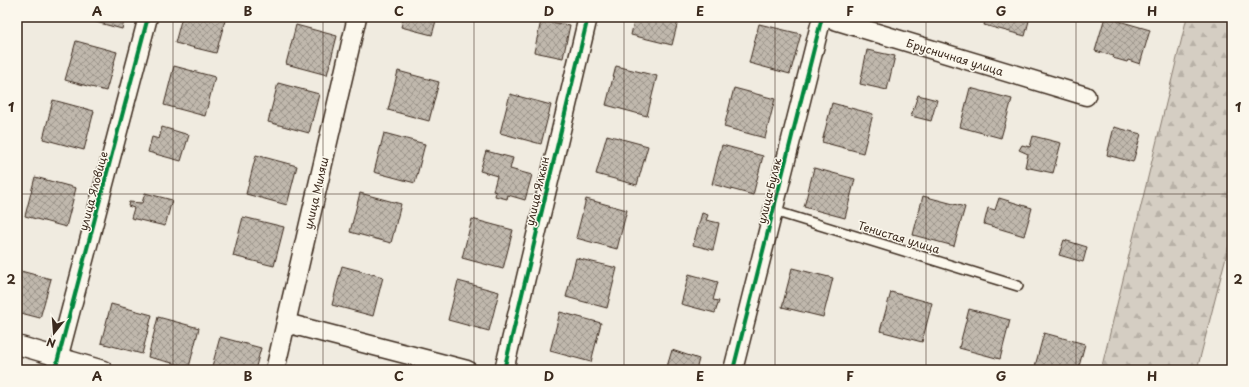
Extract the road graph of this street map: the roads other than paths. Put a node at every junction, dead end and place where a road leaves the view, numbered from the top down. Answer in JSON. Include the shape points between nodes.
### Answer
{"nodes":[{"id":1,"x":148,"y":17,"type":"edge"},
{"id":2,"x":357,"y":17,"type":"edge"},
{"id":3,"x":588,"y":17,"type":"edge"},
{"id":4,"x":823,"y":17,"type":"edge"},
{"id":5,"x":1086,"y":96,"type":"dead end"},
{"id":6,"x":774,"y":211,"type":"junction"},
{"id":7,"x":1018,"y":286,"type":"dead end"},
{"id":8,"x":286,"y":323,"type":"junction"},
{"id":9,"x":17,"y":346,"type":"edge"},
{"id":10,"x":57,"y":364,"type":"edge"},
{"id":11,"x":103,"y":370,"type":"edge"},
{"id":12,"x":275,"y":370,"type":"edge"},
{"id":13,"x":467,"y":370,"type":"edge"},
{"id":14,"x":504,"y":370,"type":"edge"},
{"id":15,"x":734,"y":370,"type":"edge"}],
"edges":[{"from":1,"to":10,"type":"street","name":"улица Яловице"},
{"from":2,"to":8,"type":"street","name":"улица Миляш"},
{"from":3,"to":14,"type":"street","name":"улица Ялкын"},
{"from":4,"to":5,"type":"street","name":"Брусничная улица"},
{"from":4,"to":6,"type":"street","name":"улица Буляк"},
{"from":6,"to":7,"type":"lane","name":"Тенистая улица"},
{"from":6,"to":15,"type":"street","name":"улица Буляк"},
{"from":8,"to":12,"type":"street","name":"улица Миляш"},
{"from":8,"to":13,"type":"street"},
{"from":9,"to":10,"type":"street"},
{"from":10,"to":11,"type":"street"}]}
